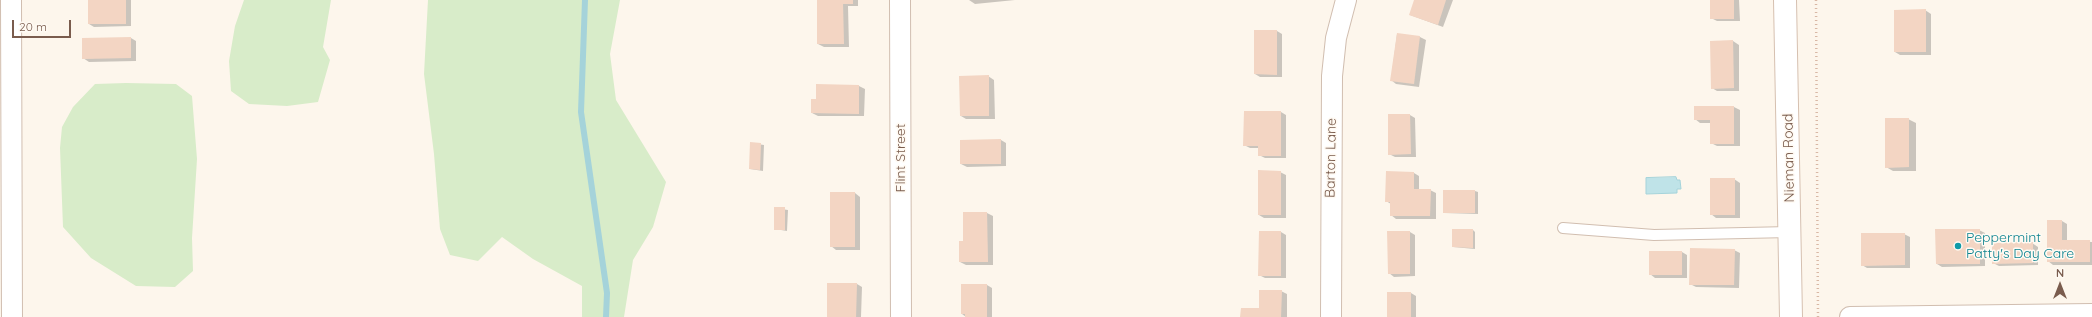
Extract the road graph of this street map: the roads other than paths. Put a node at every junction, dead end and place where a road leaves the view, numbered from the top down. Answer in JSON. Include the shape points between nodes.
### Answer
{"nodes":[{"id":1,"x":11,"y":0,"type":"edge"},
{"id":2,"x":900,"y":0,"type":"edge"},
{"id":3,"x":1346,"y":0,"type":"edge"},
{"id":4,"x":1785,"y":0,"type":"edge"},
{"id":5,"x":1563,"y":228,"type":"dead end"},
{"id":6,"x":1790,"y":232,"type":"junction"},
{"id":7,"x":2092,"y":314,"type":"edge"},
{"id":8,"x":12,"y":317,"type":"edge"},
{"id":9,"x":901,"y":317,"type":"edge"},
{"id":10,"x":1331,"y":317,"type":"edge"},
{"id":11,"x":1791,"y":317,"type":"edge"},
{"id":12,"x":1850,"y":317,"type":"edge"}],
"edges":[{"from":1,"to":8,"type":"street"},
{"from":2,"to":9,"type":"street","name":"Flint Street"},
{"from":3,"to":10,"type":"street","name":"Barton Lane","via":[[1336,38],[1332,76]]},
{"from":4,"to":6,"type":"main road","name":"Nieman Road"},
{"from":5,"to":6,"type":"lane","via":[[1654,235]]},
{"from":6,"to":11,"type":"main road","name":"Nieman Road"},
{"from":7,"to":12,"type":"street"}]}
